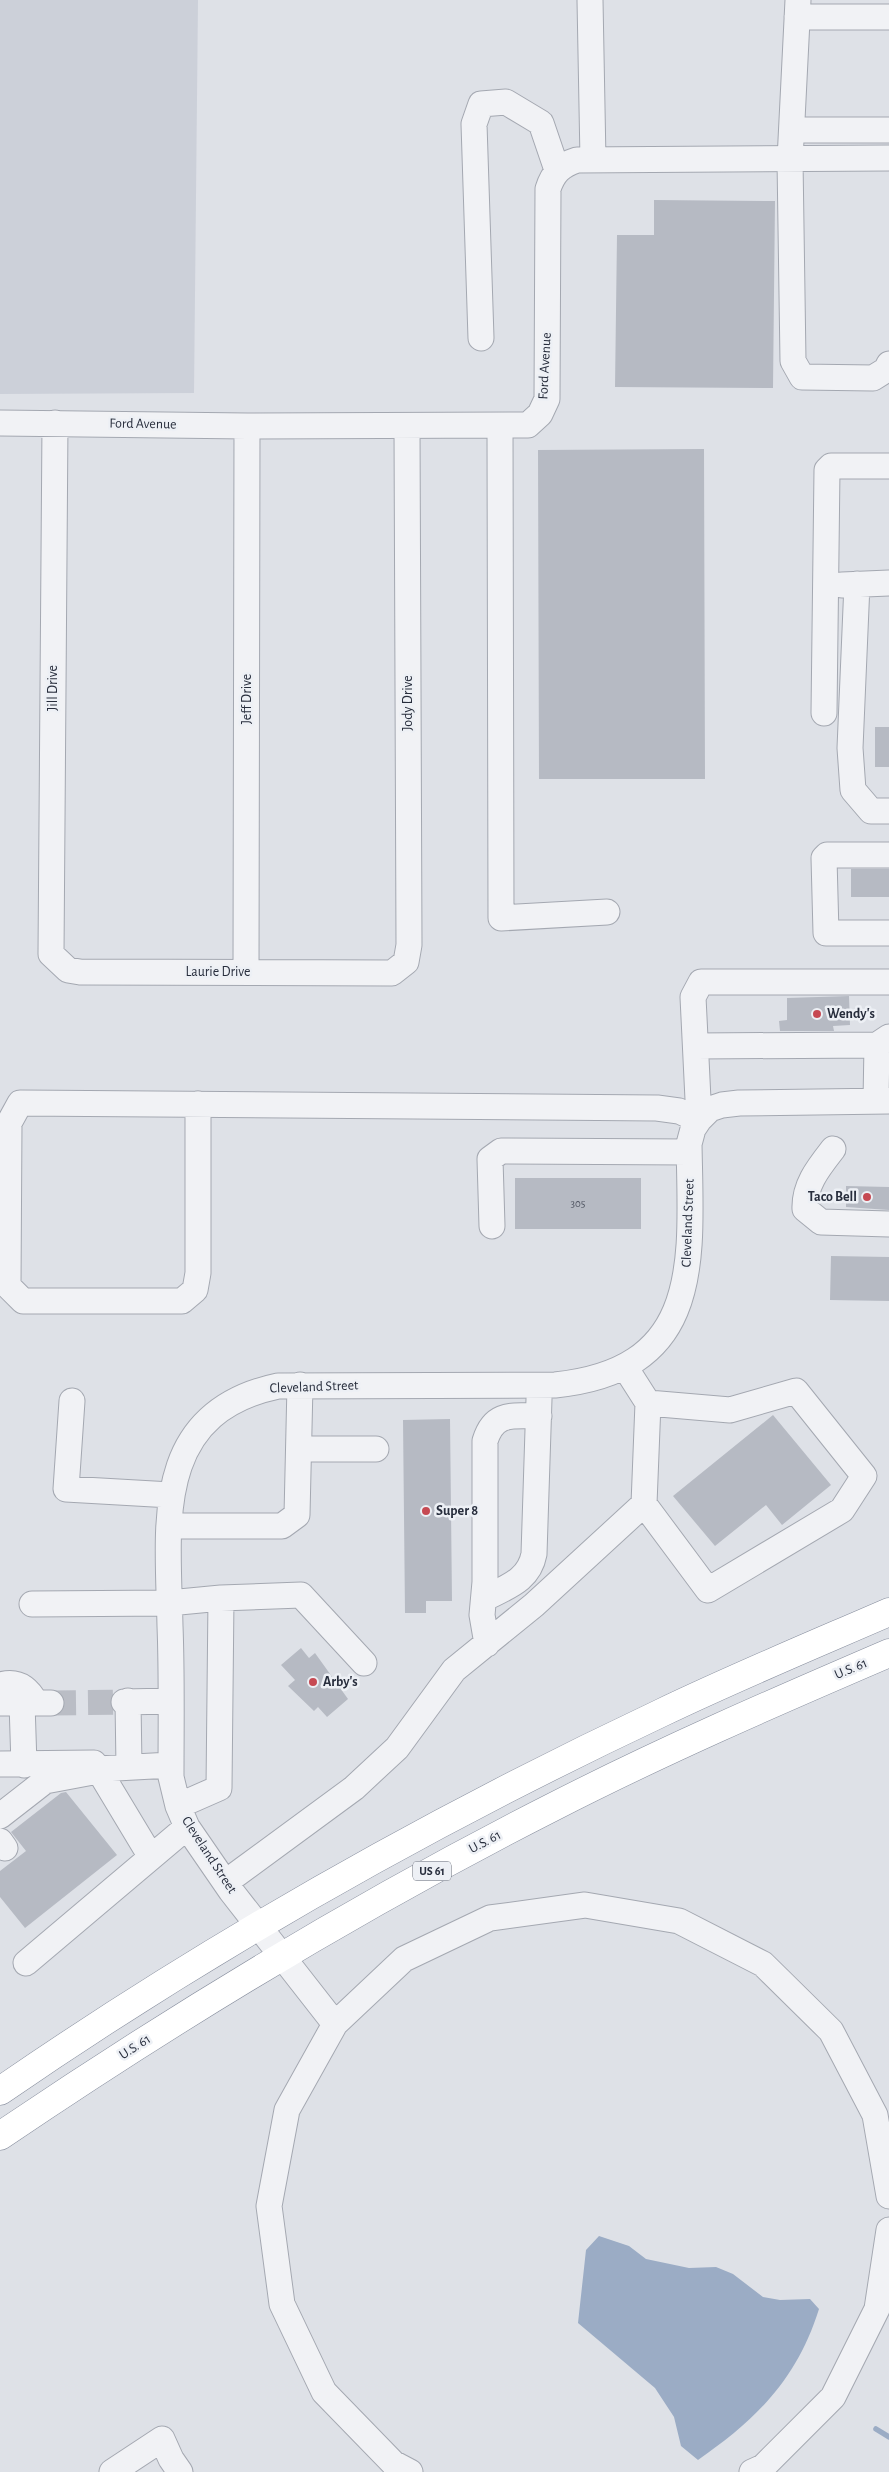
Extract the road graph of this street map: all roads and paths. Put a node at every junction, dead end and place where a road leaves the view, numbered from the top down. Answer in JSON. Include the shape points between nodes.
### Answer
{"nodes":[{"id":1,"x":590,"y":0,"type":"edge"},
{"id":2,"x":797,"y":8,"type":"edge"},
{"id":3,"x":889,"y":17,"type":"edge"},
{"id":4,"x":792,"y":130,"type":"junction"},
{"id":5,"x":889,"y":130,"type":"edge"},
{"id":6,"x":889,"y":158,"type":"edge"},
{"id":7,"x":593,"y":160,"type":"junction"},
{"id":8,"x":790,"y":160,"type":"junction"},
{"id":9,"x":557,"y":170,"type":"junction"},
{"id":10,"x":481,"y":338,"type":"dead end"},
{"id":11,"x":889,"y":364,"type":"edge"},
{"id":12,"x":0,"y":423,"type":"edge"},
{"id":13,"x":55,"y":423,"type":"junction"},
{"id":14,"x":247,"y":426,"type":"junction"},
{"id":15,"x":407,"y":426,"type":"junction"},
{"id":16,"x":500,"y":427,"type":"junction"},
{"id":17,"x":889,"y":466,"type":"edge"},
{"id":18,"x":889,"y":583,"type":"edge"},
{"id":19,"x":857,"y":584,"type":"junction"},
{"id":20,"x":825,"y":585,"type":"junction"},
{"id":21,"x":824,"y":713,"type":"dead end"},
{"id":22,"x":889,"y":811,"type":"edge"},
{"id":23,"x":889,"y":855,"type":"edge"},
{"id":24,"x":608,"y":912,"type":"dead end"},
{"id":25,"x":889,"y":933,"type":"edge"},
{"id":26,"x":52,"y":954,"type":"joint"},
{"id":27,"x":246,"y":972,"type":"junction"},
{"id":28,"x":392,"y":973,"type":"joint"},
{"id":29,"x":889,"y":982,"type":"edge"},
{"id":30,"x":883,"y":1041,"type":"edge"},
{"id":31,"x":696,"y":1046,"type":"junction"},
{"id":32,"x":882,"y":1101,"type":"edge"},
{"id":33,"x":198,"y":1104,"type":"junction"},
{"id":34,"x":699,"y":1120,"type":"junction"},
{"id":35,"x":833,"y":1149,"type":"dead end"},
{"id":36,"x":689,"y":1152,"type":"junction"},
{"id":37,"x":889,"y":1224,"type":"edge"},
{"id":38,"x":492,"y":1226,"type":"dead end"},
{"id":39,"x":625,"y":1367,"type":"junction"},
{"id":40,"x":539,"y":1384,"type":"junction"},
{"id":41,"x":300,"y":1385,"type":"junction"},
{"id":42,"x":72,"y":1401,"type":"dead end"},
{"id":43,"x":648,"y":1403,"type":"junction"},
{"id":44,"x":539,"y":1416,"type":"junction"},
{"id":45,"x":299,"y":1449,"type":"junction"},
{"id":46,"x":376,"y":1449,"type":"dead end"},
{"id":47,"x":171,"y":1496,"type":"junction"},
{"id":48,"x":644,"y":1504,"type":"junction"},
{"id":49,"x":170,"y":1526,"type":"junction"},
{"id":50,"x":221,"y":1598,"type":"junction"},
{"id":51,"x":484,"y":1599,"type":"junction"},
{"id":52,"x":32,"y":1604,"type":"dead end"},
{"id":53,"x":169,"y":1604,"type":"junction"},
{"id":54,"x":889,"y":1612,"type":"edge"},
{"id":55,"x":486,"y":1644,"type":"junction"},
{"id":56,"x":889,"y":1653,"type":"edge"},
{"id":57,"x":364,"y":1663,"type":"dead end"},
{"id":58,"x":0,"y":1685,"type":"edge"},
{"id":59,"x":170,"y":1701,"type":"junction"},
{"id":60,"x":27,"y":1703,"type":"edge"},
{"id":61,"x":12,"y":1765,"type":"edge"},
{"id":62,"x":171,"y":1765,"type":"junction"},
{"id":63,"x":129,"y":1767,"type":"junction"},
{"id":64,"x":98,"y":1768,"type":"junction"},
{"id":65,"x":0,"y":1816,"type":"edge"},
{"id":66,"x":183,"y":1816,"type":"junction"},
{"id":67,"x":151,"y":1857,"type":"junction"},
{"id":68,"x":226,"y":1882,"type":"junction"},
{"id":69,"x":258,"y":1926,"type":"junction"},
{"id":70,"x":281,"y":1956,"type":"junction"},
{"id":71,"x":26,"y":1963,"type":"dead end"},
{"id":72,"x":335,"y":2024,"type":"junction"},
{"id":73,"x":0,"y":2091,"type":"edge"},
{"id":74,"x":882,"y":2113,"type":"edge"},
{"id":75,"x":0,"y":2136,"type":"edge"},
{"id":76,"x":889,"y":2196,"type":"edge"},
{"id":77,"x":889,"y":2230,"type":"edge"},
{"id":78,"x":112,"y":2472,"type":"edge"},
{"id":79,"x":180,"y":2472,"type":"edge"},
{"id":80,"x":410,"y":2472,"type":"edge"},
{"id":81,"x":752,"y":2472,"type":"edge"}],
"edges":[{"from":1,"to":7,"type":"street"},
{"from":2,"to":3,"type":"street"},
{"from":2,"to":4,"type":"street"},
{"from":4,"to":5,"type":"street"},
{"from":4,"to":8,"type":"street"},
{"from":6,"to":8,"type":"street"},
{"from":7,"to":8,"type":"street"},
{"from":7,"to":9,"type":"street","via":[[565,163]]},
{"from":8,"to":11,"type":"street","via":[[793,361],[802,377],[873,378],[886,370]]},
{"from":9,"to":10,"type":"street","via":[[540,123],[506,102],[481,104],[474,124]]},
{"from":9,"to":16,"type":"street","name":"Ford Avenue","via":[[548,189],[547,399],[540,414],[528,425]]},
{"from":12,"to":13,"type":"street","name":"Ford Avenue"},
{"from":13,"to":14,"type":"street","name":"Ford Avenue"},
{"from":13,"to":26,"type":"street","name":"Jill Drive"},
{"from":14,"to":15,"type":"street","name":"Ford Avenue"},
{"from":14,"to":27,"type":"street","name":"Jeff Drive"},
{"from":15,"to":16,"type":"street","name":"Ford Avenue"},
{"from":15,"to":28,"type":"street","name":"Jody Drive","via":[[409,945],[406,962]]},
{"from":16,"to":24,"type":"street","via":[[501,918]]},
{"from":17,"to":20,"type":"street","via":[[828,467]]},
{"from":18,"to":19,"type":"street"},
{"from":19,"to":20,"type":"street"},
{"from":19,"to":22,"type":"street","via":[[850,748],[854,790],[871,811]]},
{"from":20,"to":21,"type":"street"},
{"from":23,"to":25,"type":"street","via":[[827,855],[824,858],[826,933]]},
{"from":26,"to":27,"type":"street","name":"Laurie Drive","via":[[68,970],[80,972]]},
{"from":27,"to":28,"type":"street","name":"Laurie Drive"},
{"from":29,"to":31,"type":"street","via":[[701,982],[693,997]]},
{"from":30,"to":31,"type":"street"},
{"from":30,"to":32,"type":"street"},
{"from":31,"to":34,"type":"street"},
{"from":32,"to":34,"type":"street","via":[[739,1103],[710,1109]]},
{"from":33,"to":33,"type":"street","via":[[198,1272],[195,1290],[182,1301],[23,1301],[8,1286],[9,1123],[20,1103]]},
{"from":33,"to":34,"type":"street","via":[[657,1108],[679,1111]]},
{"from":34,"to":36,"type":"street","name":"Cleveland Street","via":[[693,1129]]},
{"from":35,"to":37,"type":"street","via":[[808,1186],[805,1209],[821,1222]]},
{"from":36,"to":38,"type":"street","via":[[501,1151],[490,1159]]},
{"from":36,"to":39,"type":"street","name":"Cleveland Street","via":[[688,1264],[682,1297],[668,1326],[647,1350]]},
{"from":39,"to":40,"type":"street","name":"Cleveland Street","via":[[586,1382]]},
{"from":39,"to":43,"type":"street"},
{"from":40,"to":41,"type":"street","name":"Cleveland Street"},
{"from":40,"to":44,"type":"street"},
{"from":41,"to":45,"type":"street"},
{"from":41,"to":47,"type":"street","name":"Cleveland Street","via":[[257,1390],[210,1418],[184,1453]]},
{"from":42,"to":47,"type":"street","via":[[66,1489]]},
{"from":43,"to":48,"type":"street"},
{"from":43,"to":48,"type":"street","via":[[730,1410],[796,1392],[864,1476],[842,1510],[708,1590]]},
{"from":44,"to":51,"type":"street","via":[[531,1568],[519,1581]]},
{"from":44,"to":51,"type":"street","via":[[508,1416],[489,1430],[485,1441]]},
{"from":45,"to":46,"type":"street"},
{"from":45,"to":49,"type":"street","via":[[297,1515],[282,1526]]},
{"from":47,"to":49,"type":"street","name":"Cleveland Street"},
{"from":48,"to":55,"type":"street","via":[[534,1605]]},
{"from":49,"to":53,"type":"street","name":"Cleveland Street"},
{"from":50,"to":53,"type":"street"},
{"from":50,"to":57,"type":"street","via":[[301,1595]]},
{"from":50,"to":66,"type":"street","via":[[219,1788]]},
{"from":51,"to":55,"type":"street","via":[[482,1615]]},
{"from":52,"to":53,"type":"street"},
{"from":53,"to":59,"type":"street","name":"Cleveland Street"},
{"from":54,"to":69,"type":"highway","number":"US 61","via":[[706,1692],[562,1761],[455,1816]]},
{"from":55,"to":68,"type":"street","via":[[454,1670],[390,1755],[354,1788]]},
{"from":56,"to":70,"type":"highway","name":"U.S. 61","number":"US 61","via":[[708,1732],[561,1803],[394,1891]]},
{"from":58,"to":60,"type":"street","via":[[17,1684],[28,1689]]},
{"from":59,"to":62,"type":"street","name":"Cleveland Street"},
{"from":59,"to":63,"type":"street","via":[[126,1702]]},
{"from":60,"to":61,"type":"street"},
{"from":61,"to":64,"type":"street","via":[[94,1764]]},
{"from":62,"to":63,"type":"street"},
{"from":62,"to":66,"type":"street","name":"Cleveland Street","via":[[171,1777]]},
{"from":63,"to":64,"type":"street"},
{"from":64,"to":65,"type":"street","via":[[93,1772],[45,1781]]},
{"from":64,"to":67,"type":"street"},
{"from":66,"to":67,"type":"street"},
{"from":66,"to":68,"type":"street","name":"Cleveland Street"},
{"from":67,"to":71,"type":"street"},
{"from":68,"to":69,"type":"street","name":"Cleveland Street"},
{"from":69,"to":70,"type":"street","name":"Cleveland Street"},
{"from":69,"to":73,"type":"highway","number":"US 61"},
{"from":70,"to":72,"type":"street","name":"Cleveland Street"},
{"from":70,"to":75,"type":"highway","name":"U.S. 61","number":"US 61"},
{"from":72,"to":74,"type":"street","via":[[404,1959],[490,1918],[585,1905],[679,1921],[764,1964],[831,2031]]},
{"from":72,"to":80,"type":"street","via":[[287,2110],[270,2197],[282,2304],[324,2392],[393,2463]]},
{"from":74,"to":76,"type":"street"},
{"from":77,"to":81,"type":"street","via":[[877,2309],[833,2397],[763,2467]]},
{"from":78,"to":79,"type":"street","via":[[162,2439]]}]}
